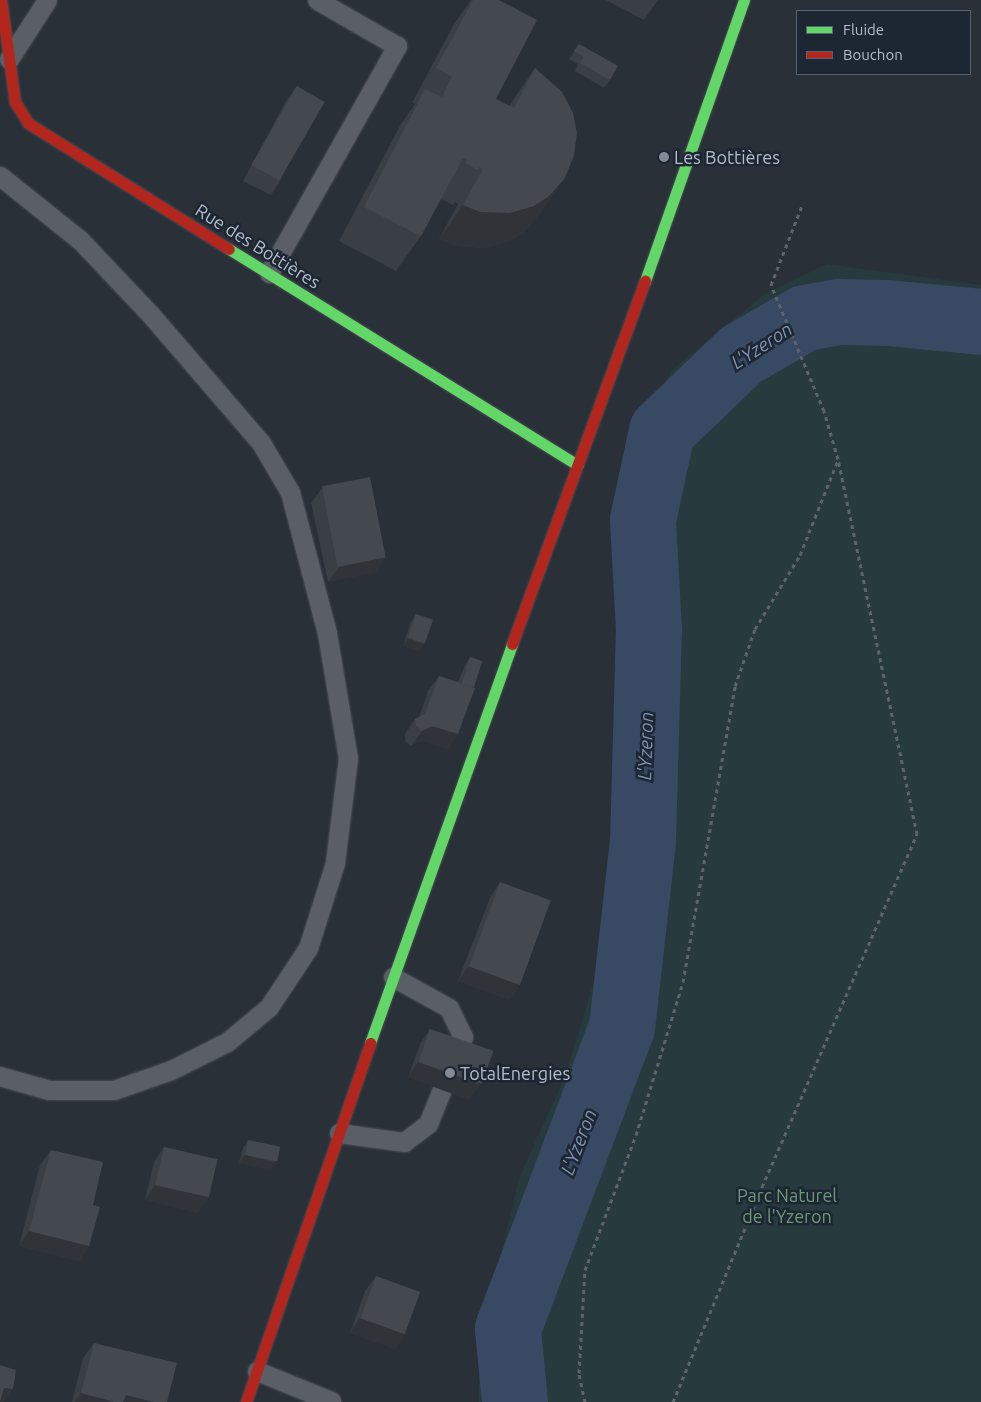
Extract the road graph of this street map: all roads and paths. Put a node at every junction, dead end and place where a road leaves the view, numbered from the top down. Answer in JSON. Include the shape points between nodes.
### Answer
{"nodes":[{"id":1,"x":1,"y":0,"type":"edge"},
{"id":2,"x":47,"y":0,"type":"edge"},
{"id":3,"x":317,"y":0,"type":"edge"},
{"id":4,"x":744,"y":0,"type":"edge"},
{"id":5,"x":9,"y":60,"type":"junction"},
{"id":6,"x":0,"y":176,"type":"edge"},
{"id":7,"x":803,"y":203,"type":"dead end"},
{"id":8,"x":269,"y":273,"type":"junction"},
{"id":9,"x":838,"y":459,"type":"junction"},
{"id":10,"x":577,"y":465,"type":"junction"},
{"id":11,"x":393,"y":977,"type":"dead end"},
{"id":12,"x":0,"y":1076,"type":"edge"},
{"id":13,"x":339,"y":1134,"type":"junction"},
{"id":14,"x":257,"y":1370,"type":"junction"},
{"id":15,"x":331,"y":1401,"type":"edge"},
{"id":16,"x":246,"y":1402,"type":"edge"},
{"id":17,"x":585,"y":1402,"type":"edge"},
{"id":18,"x":673,"y":1402,"type":"edge"}],
"edges":[{"from":1,"to":5,"type":"main road","name":"Rue des Bottières"},
{"from":2,"to":5,"type":"lane"},
{"from":3,"to":8,"type":"lane","via":[[397,46]]},
{"from":4,"to":10,"type":"main road"},
{"from":5,"to":8,"type":"main road","name":"Rue des Bottières","via":[[15,102],[28,123]]},
{"from":6,"to":12,"type":"lane","via":[[80,240],[151,315],[261,442],[290,492],[328,633],[348,758],[335,863],[308,948],[268,1008],[227,1042],[171,1070],[114,1090],[49,1090]]},
{"from":7,"to":9,"type":"path","via":[[771,285],[824,411]]},
{"from":8,"to":10,"type":"main road","name":"Rue des Bottières"},
{"from":9,"to":17,"type":"path","via":[[800,555],[755,629],[735,686],[683,982],[636,1135],[585,1270],[579,1373]]},
{"from":9,"to":18,"type":"path","via":[[918,834],[762,1187]]},
{"from":10,"to":13,"type":"main road","via":[[454,800]]},
{"from":11,"to":13,"type":"lane","via":[[450,1008],[463,1037],[428,1124],[404,1142]]},
{"from":13,"to":14,"type":"main road"},
{"from":14,"to":15,"type":"lane"},
{"from":14,"to":16,"type":"main road"}]}
